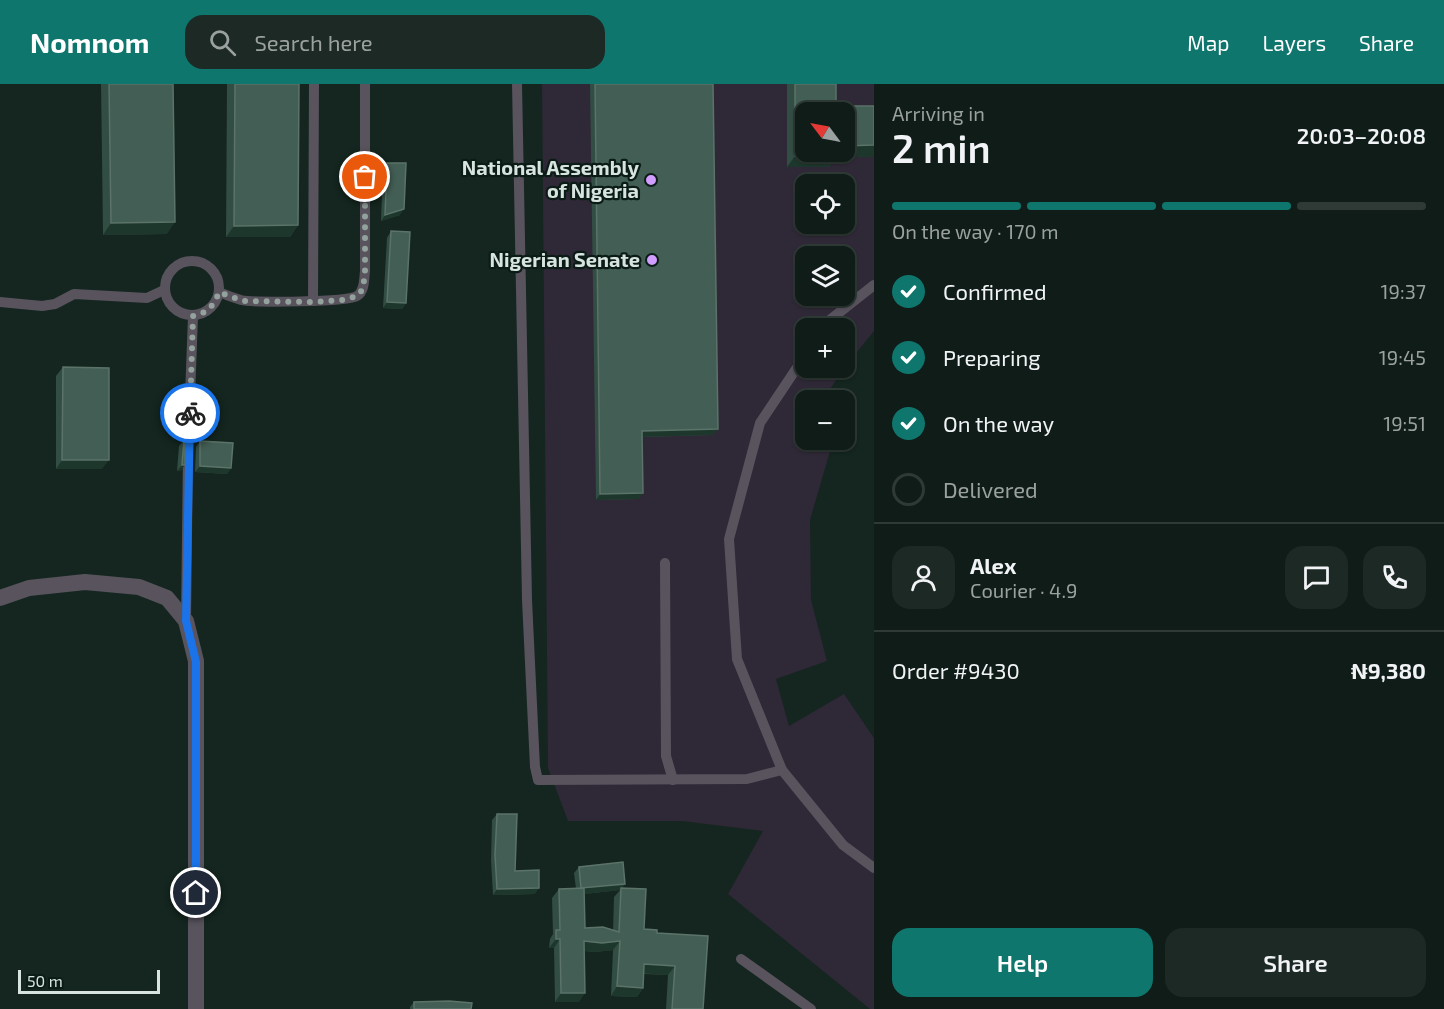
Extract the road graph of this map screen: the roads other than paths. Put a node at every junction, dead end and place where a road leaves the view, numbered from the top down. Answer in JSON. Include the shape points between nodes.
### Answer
{"nodes":[{"id":1,"x":314,"y":84,"type":"edge"},
{"id":2,"x":365,"y":84,"type":"edge"},
{"id":3,"x":517,"y":84,"type":"edge"},
{"id":4,"x":874,"y":285,"type":"edge"},
{"id":5,"x":164,"y":290,"type":"junction"},
{"id":6,"x":219,"y":292,"type":"junction"},
{"id":7,"x":0,"y":302,"type":"edge"},
{"id":8,"x":313,"y":302,"type":"junction"},
{"id":9,"x":193,"y":316,"type":"junction"},
{"id":10,"x":831,"y":318,"type":"edge"},
{"id":11,"x":795,"y":370,"type":"edge"},
{"id":12,"x":665,"y":562,"type":"dead end"},
{"id":13,"x":0,"y":598,"type":"edge"},
{"id":14,"x":186,"y":621,"type":"junction"},
{"id":15,"x":782,"y":770,"type":"junction"},
{"id":16,"x":674,"y":780,"type":"junction"},
{"id":17,"x":874,"y":868,"type":"edge"},
{"id":18,"x":741,"y":959,"type":"dead end"},
{"id":19,"x":196,"y":1009,"type":"edge"},
{"id":20,"x":811,"y":1009,"type":"edge"}],
"edges":[{"from":1,"to":8,"type":"lane"},
{"from":2,"to":8,"type":"lane","via":[[363,289],[357,296],[342,300]]},
{"from":3,"to":16,"type":"lane","via":[[527,600],[538,780]]},
{"from":4,"to":10,"type":"lane"},
{"from":5,"to":6,"type":"lane","via":[[177,265],[197,261],[215,273]]},
{"from":5,"to":7,"type":"lane","via":[[133,299],[74,294],[42,306]]},
{"from":5,"to":9,"type":"lane","via":[[171,307]]},
{"from":6,"to":8,"type":"lane","via":[[243,301]]},
{"from":6,"to":9,"type":"lane","via":[[210,309]]},
{"from":9,"to":14,"type":"lane"},
{"from":11,"to":15,"type":"lane","via":[[760,423],[729,540],[737,659]]},
{"from":12,"to":16,"type":"lane","via":[[666,756]]},
{"from":13,"to":14,"type":"street","via":[[29,588],[85,582],[139,587],[167,598]]},
{"from":14,"to":19,"type":"street","via":[[196,662]]},
{"from":15,"to":16,"type":"lane","via":[[747,779]]},
{"from":15,"to":17,"type":"lane","via":[[843,845]]},
{"from":18,"to":20,"type":"lane"}]}
